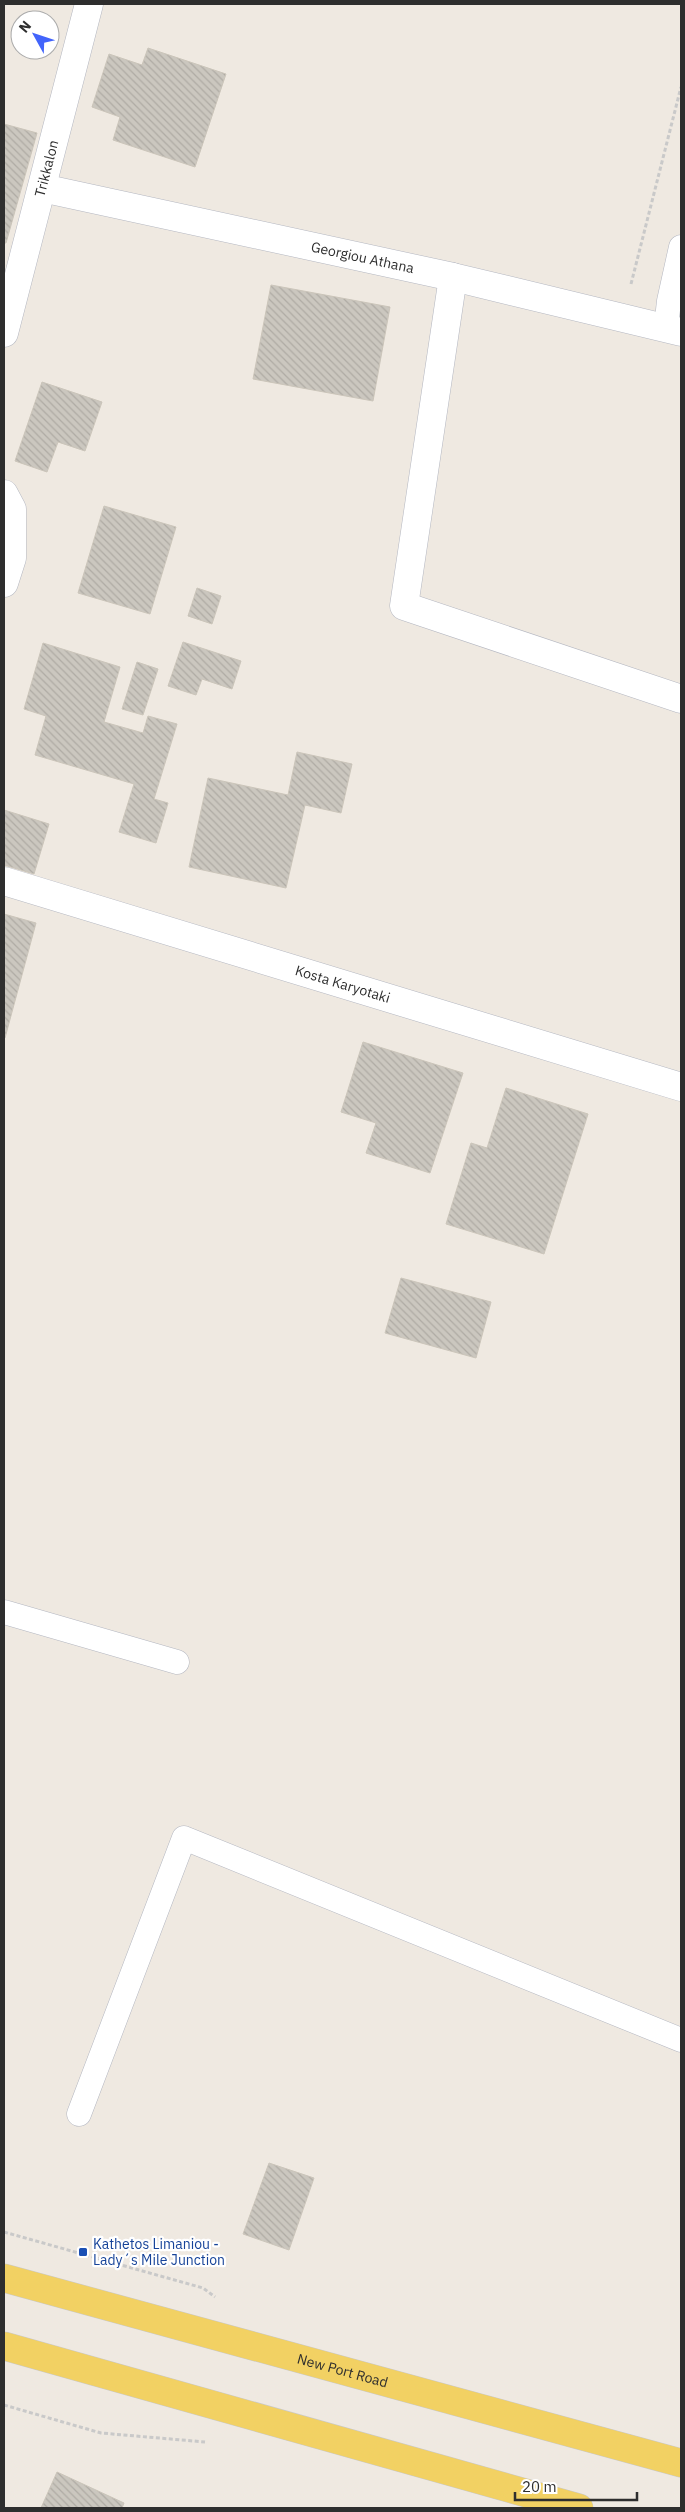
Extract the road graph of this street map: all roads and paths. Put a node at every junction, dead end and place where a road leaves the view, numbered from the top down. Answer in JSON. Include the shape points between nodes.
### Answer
{"nodes":[{"id":1,"x":89,"y":4,"type":"edge"},
{"id":2,"x":681,"y":87,"type":"edge"},
{"id":3,"x":42,"y":188,"type":"junction"},
{"id":4,"x":681,"y":247,"type":"edge"},
{"id":5,"x":453,"y":277,"type":"junction"},
{"id":6,"x":622,"y":318,"type":"junction"},
{"id":7,"x":673,"y":330,"type":"edge"},
{"id":8,"x":4,"y":333,"type":"edge"},
{"id":9,"x":4,"y":494,"type":"edge"},
{"id":10,"x":4,"y":583,"type":"edge"},
{"id":11,"x":681,"y":699,"type":"edge"},
{"id":12,"x":4,"y":880,"type":"edge"},
{"id":13,"x":681,"y":1087,"type":"edge"},
{"id":14,"x":4,"y":1612,"type":"edge"},
{"id":15,"x":177,"y":1662,"type":"dead end"},
{"id":16,"x":681,"y":2040,"type":"edge"},
{"id":17,"x":79,"y":2114,"type":"dead end"},
{"id":18,"x":4,"y":2278,"type":"edge"},
{"id":19,"x":4,"y":2346,"type":"edge"},
{"id":20,"x":4,"y":2405,"type":"edge"},
{"id":21,"x":208,"y":2442,"type":"dead end"},
{"id":22,"x":681,"y":2463,"type":"edge"},
{"id":23,"x":579,"y":2508,"type":"edge"}],
"edges":[{"from":1,"to":3,"type":"street","name":"Trikkalon"},
{"from":2,"to":6,"type":"path"},
{"from":3,"to":5,"type":"street","name":"Georgiou Athana"},
{"from":3,"to":8,"type":"street","name":"Trikkalon"},
{"from":4,"to":7,"type":"lane","via":[[669,301]]},
{"from":5,"to":6,"type":"street","name":"Georgiou Athana"},
{"from":5,"to":11,"type":"street","via":[[404,606]]},
{"from":6,"to":7,"type":"street","name":"Georgiou Athana"},
{"from":9,"to":10,"type":"street","via":[[12,509],[12,558]]},
{"from":12,"to":13,"type":"street","name":"Kosta Karyotaki"},
{"from":14,"to":15,"type":"lane"},
{"from":16,"to":17,"type":"lane","via":[[184,1838]]},
{"from":18,"to":22,"type":"main road","name":"New Port Road"},
{"from":19,"to":23,"type":"main road"},
{"from":20,"to":21,"type":"path","via":[[100,2433]]}]}
